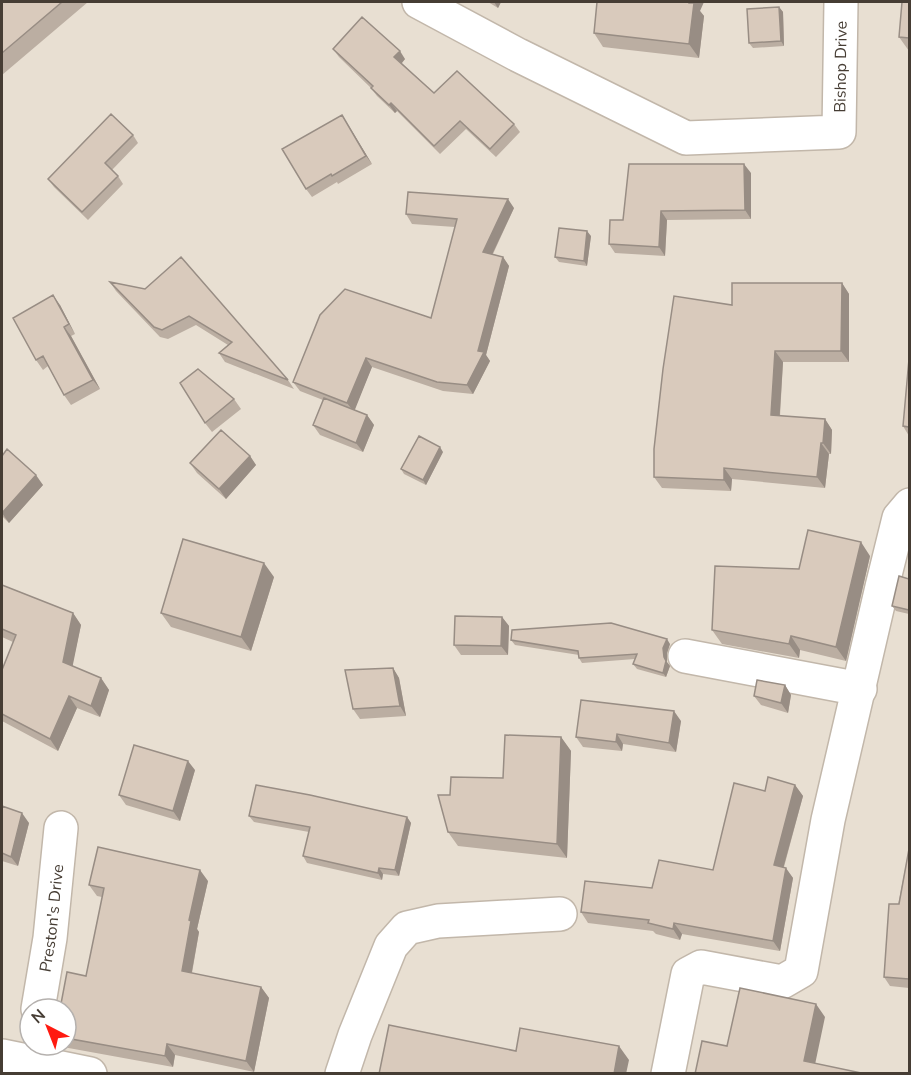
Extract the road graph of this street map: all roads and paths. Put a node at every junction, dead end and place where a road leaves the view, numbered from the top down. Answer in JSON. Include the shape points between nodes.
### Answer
{"nodes":[{"id":1,"x":418,"y":2,"type":"edge"},
{"id":2,"x":842,"y":2,"type":"edge"},
{"id":3,"x":909,"y":505,"type":"edge"},
{"id":4,"x":685,"y":656,"type":"dead end"},
{"id":5,"x":860,"y":689,"type":"junction"},
{"id":6,"x":61,"y":828,"type":"dead end"},
{"id":7,"x":560,"y":914,"type":"dead end"},
{"id":8,"x":40,"y":997,"type":"edge"},
{"id":9,"x":23,"y":1059,"type":"edge"},
{"id":10,"x":90,"y":1074,"type":"edge"},
{"id":11,"x":342,"y":1074,"type":"edge"},
{"id":12,"x":668,"y":1074,"type":"edge"}],
"edges":[{"from":1,"to":2,"type":"street","name":"Bishop Drive","via":[[686,138],[839,132]]},
{"from":3,"to":5,"type":"street","via":[[899,518]]},
{"from":4,"to":5,"type":"street"},
{"from":5,"to":12,"type":"street","via":[[828,820],[801,971],[782,982],[701,967],[688,974]]},
{"from":6,"to":8,"type":"street","name":"Preston's Drive"},
{"from":7,"to":11,"type":"street","via":[[438,921],[407,928],[391,946]]},
{"from":9,"to":10,"type":"street"}]}
